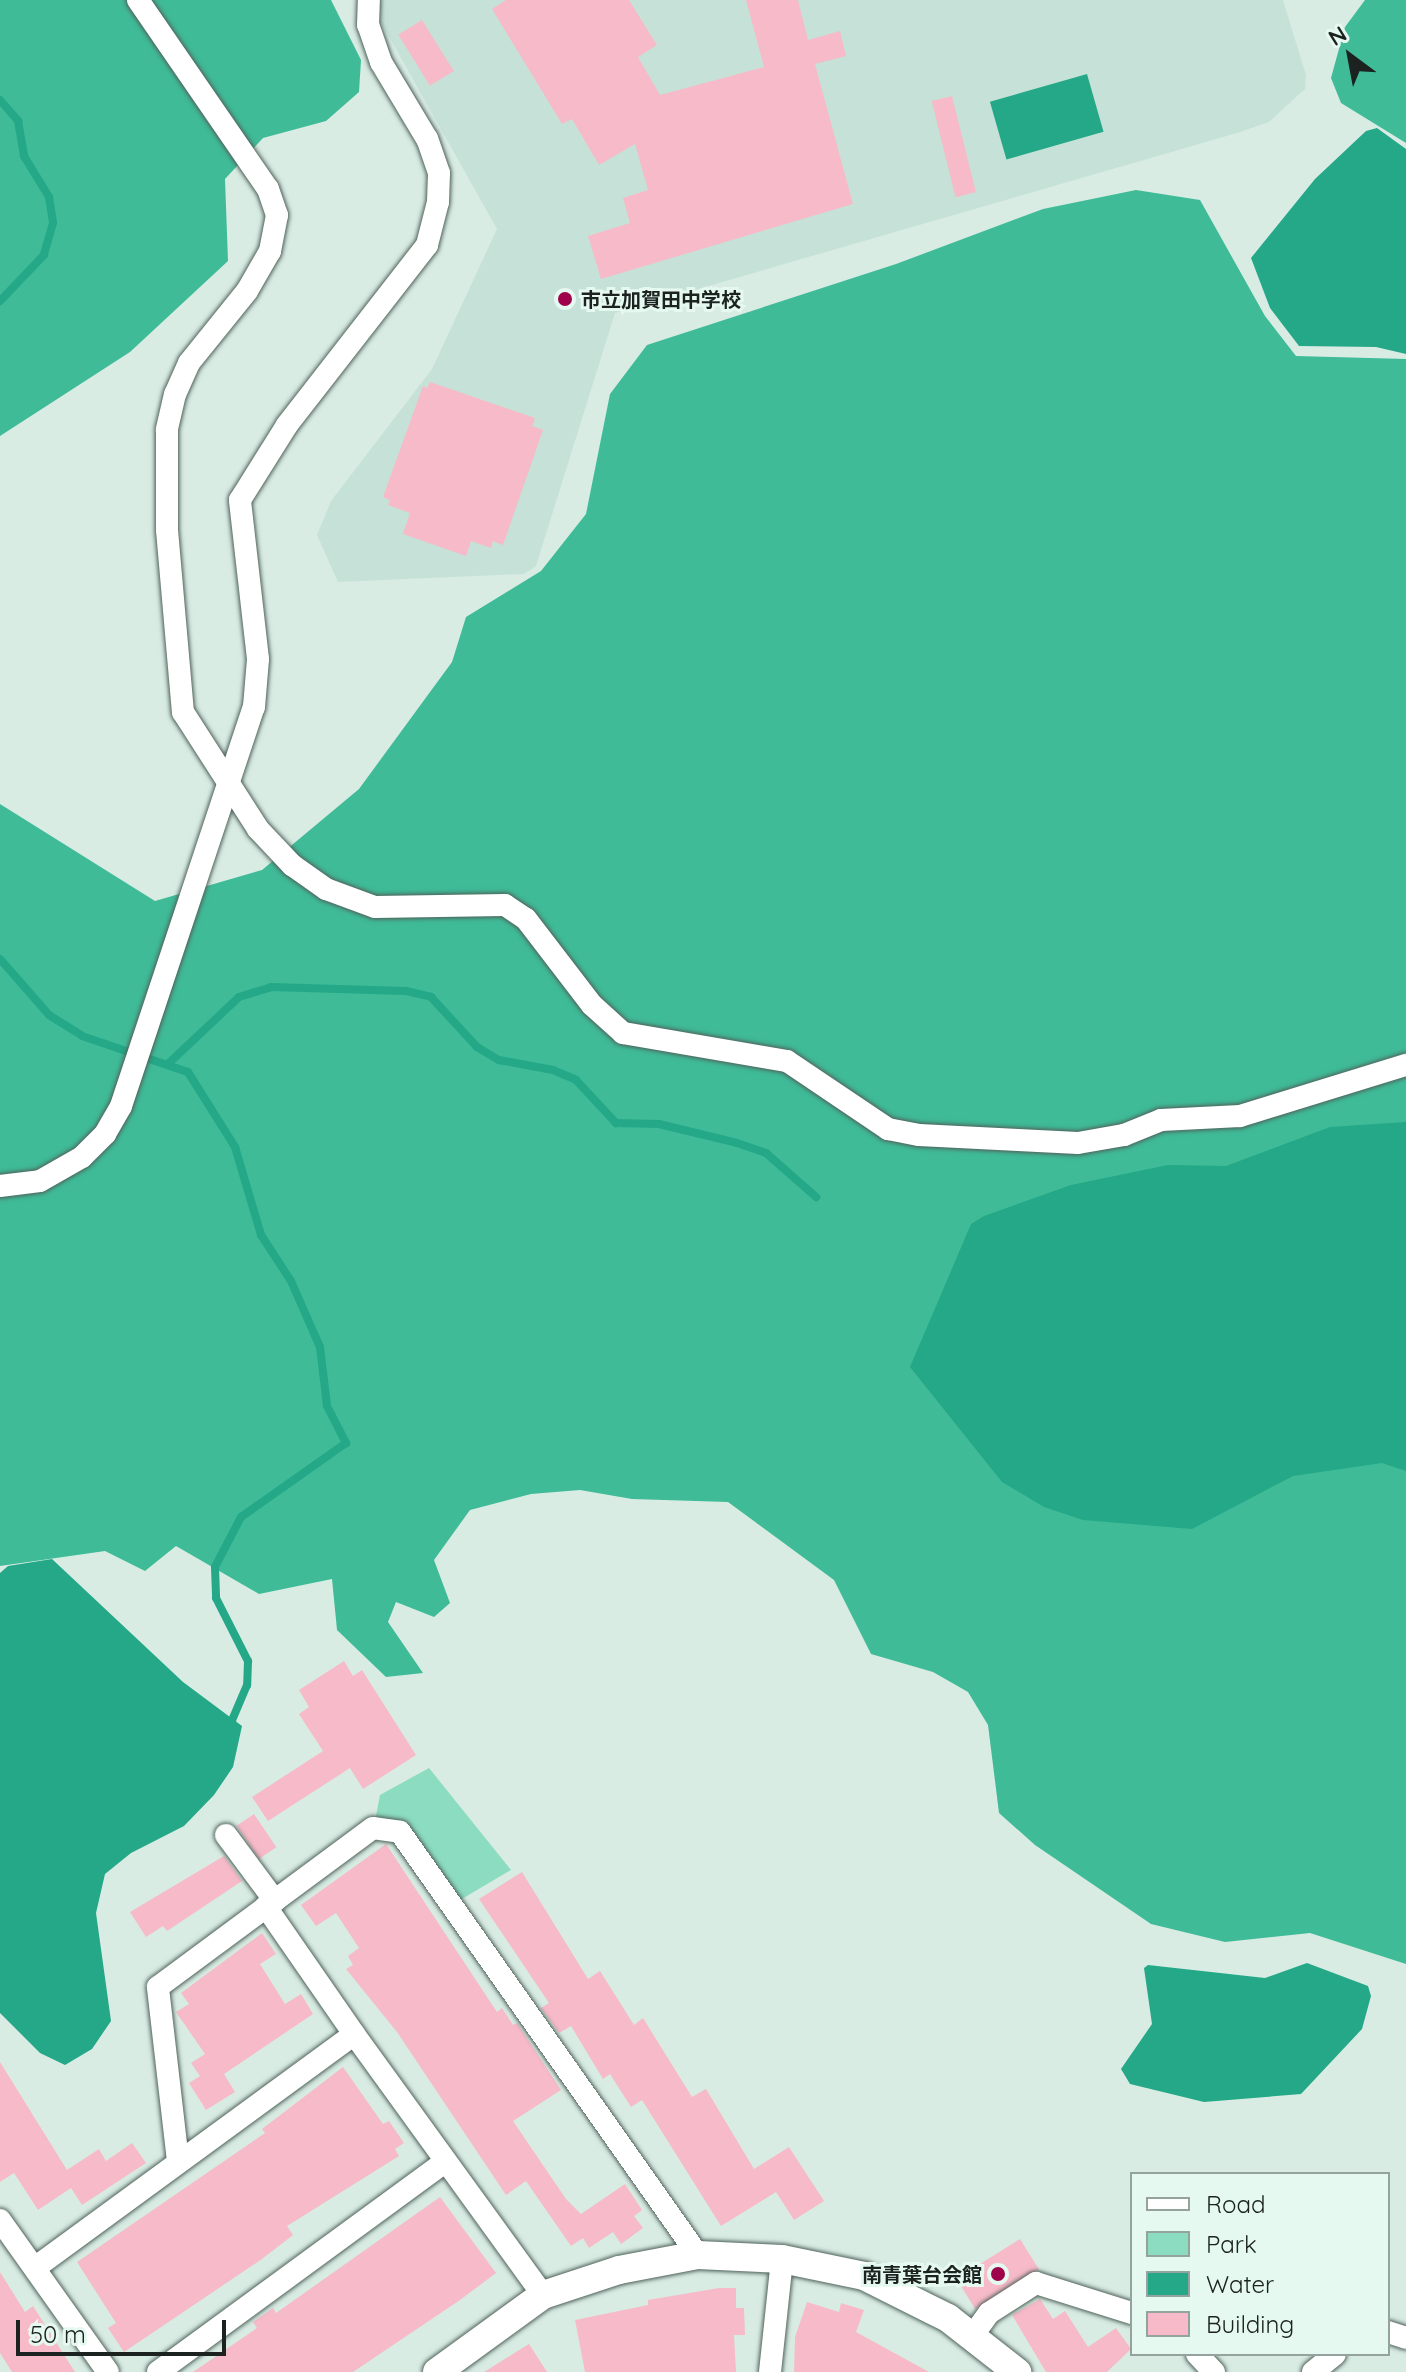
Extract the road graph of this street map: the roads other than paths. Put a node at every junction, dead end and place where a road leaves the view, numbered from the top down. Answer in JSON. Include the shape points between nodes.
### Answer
{"nodes":[{"id":1,"x":138,"y":0,"type":"edge"},
{"id":2,"x":369,"y":0,"type":"edge"},
{"id":3,"x":231,"y":785,"type":"junction"},
{"id":4,"x":1406,"y":1065,"type":"edge"},
{"id":5,"x":0,"y":1186,"type":"edge"},
{"id":6,"x":226,"y":1835,"type":"dead end"},
{"id":7,"x":271,"y":1904,"type":"junction"},
{"id":8,"x":354,"y":2034,"type":"junction"},
{"id":9,"x":178,"y":2161,"type":"junction"},
{"id":10,"x":445,"y":2162,"type":"junction"},
{"id":11,"x":0,"y":2220,"type":"edge"},
{"id":12,"x":698,"y":2255,"type":"junction"},
{"id":13,"x":782,"y":2259,"type":"junction"},
{"id":14,"x":36,"y":2267,"type":"junction"},
{"id":15,"x":543,"y":2295,"type":"junction"},
{"id":16,"x":1130,"y":2312,"type":"edge"},
{"id":17,"x":973,"y":2335,"type":"junction"},
{"id":18,"x":1199,"y":2356,"type":"edge"},
{"id":19,"x":1333,"y":2356,"type":"edge"},
{"id":20,"x":108,"y":2372,"type":"edge"},
{"id":21,"x":158,"y":2372,"type":"edge"},
{"id":22,"x":437,"y":2372,"type":"edge"},
{"id":23,"x":770,"y":2372,"type":"edge"},
{"id":24,"x":1017,"y":2372,"type":"edge"},
{"id":25,"x":1214,"y":2372,"type":"edge"},
{"id":26,"x":1313,"y":2372,"type":"edge"}],
"edges":[{"from":1,"to":3,"type":"street","via":[[268,189],[277,215],[270,251],[247,291],[189,363],[167,430],[167,530],[183,712]]},
{"from":2,"to":3,"type":"street","via":[[368,25],[381,62],[439,173],[438,202],[427,245],[287,425],[240,500],[258,659],[254,707]]},
{"from":3,"to":4,"type":"street","via":[[258,829],[292,865],[326,889],[375,907],[505,905],[526,919],[592,1005],[623,1033],[787,1061],[888,1129],[964,1139],[1078,1143],[1124,1135],[1161,1120],[1240,1116]]},
{"from":3,"to":5,"type":"street","via":[[214,821],[133,1073],[105,1134],[82,1157],[40,1181]]},
{"from":6,"to":7,"type":"street"},
{"from":7,"to":8,"type":"street"},
{"from":7,"to":9,"type":"street","via":[[158,1987]]},
{"from":7,"to":12,"type":"street","via":[[373,1828],[400,1832]]},
{"from":8,"to":9,"type":"street"},
{"from":8,"to":10,"type":"street"},
{"from":9,"to":14,"type":"street"},
{"from":10,"to":15,"type":"street"},
{"from":10,"to":21,"type":"street"},
{"from":11,"to":14,"type":"street"},
{"from":12,"to":13,"type":"street"},
{"from":12,"to":15,"type":"street","via":[[619,2270]]},
{"from":13,"to":17,"type":"street","via":[[864,2276],[912,2296]]},
{"from":13,"to":23,"type":"street"},
{"from":14,"to":20,"type":"street"},
{"from":15,"to":22,"type":"street"},
{"from":16,"to":17,"type":"street","via":[[1036,2283],[989,2313]]},
{"from":17,"to":24,"type":"street"},
{"from":18,"to":25,"type":"street"},
{"from":19,"to":26,"type":"street"}]}
